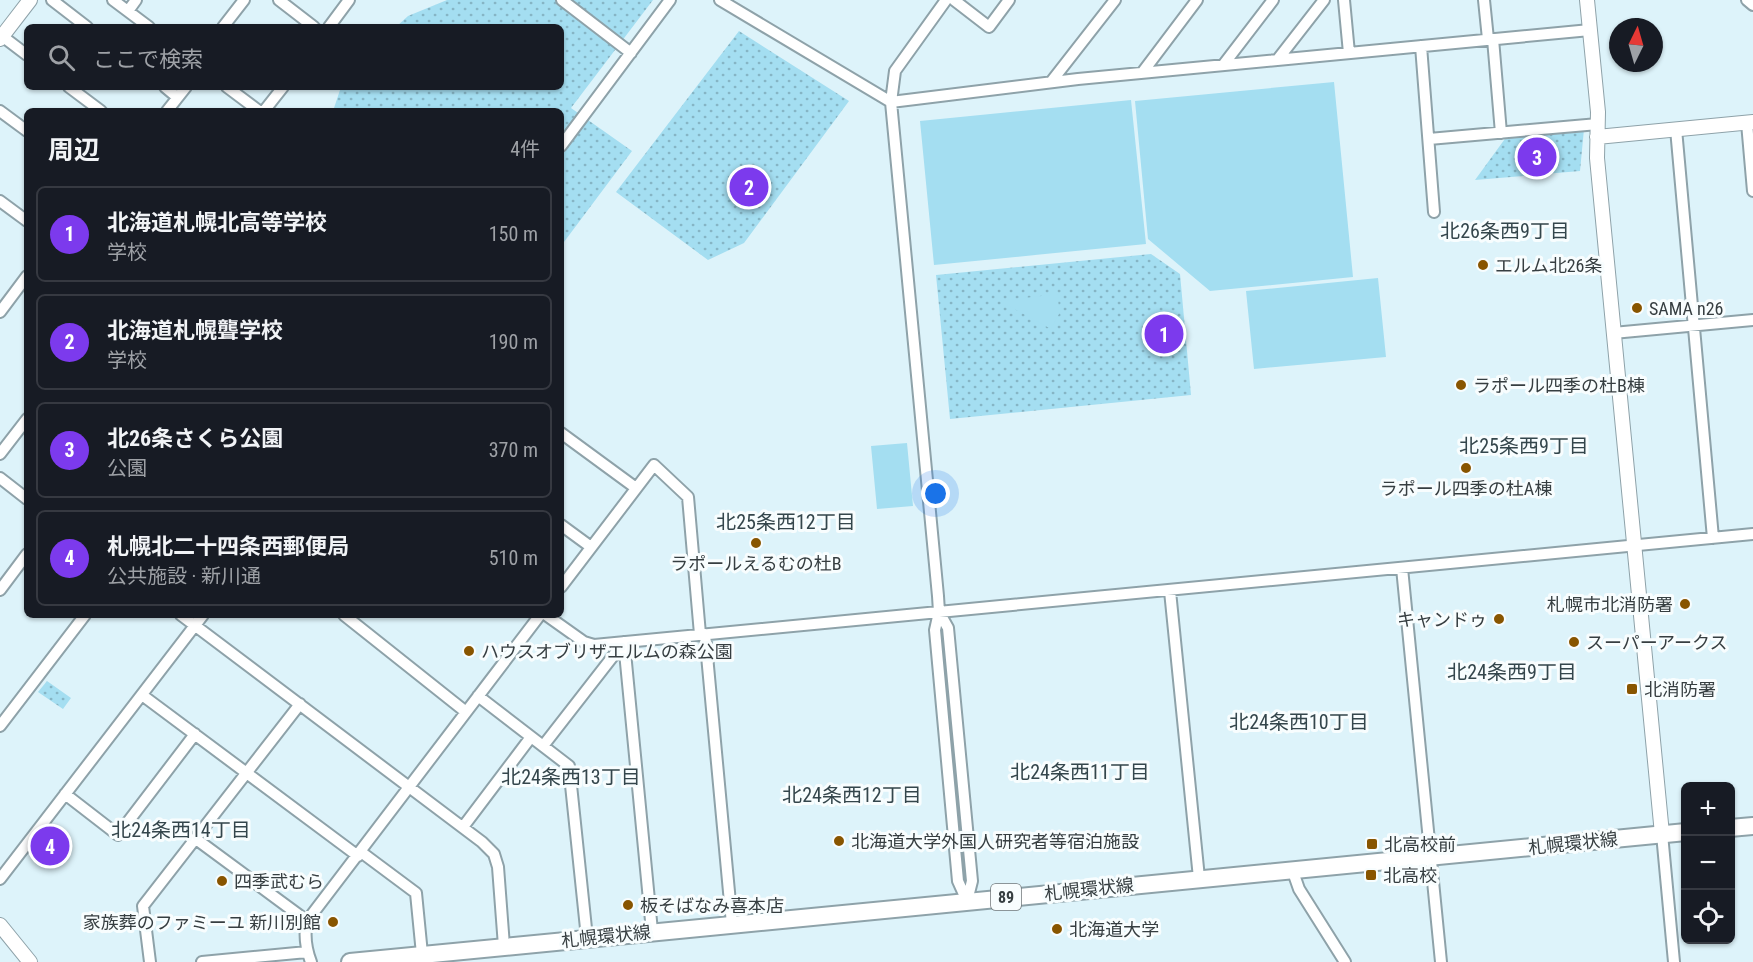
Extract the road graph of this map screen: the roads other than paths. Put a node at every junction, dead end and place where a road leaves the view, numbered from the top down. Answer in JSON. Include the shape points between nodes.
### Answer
{"nodes":[{"id":1,"x":30,"y":0,"type":"edge"},
{"id":2,"x":52,"y":0,"type":"edge"},
{"id":3,"x":113,"y":0,"type":"edge"},
{"id":4,"x":136,"y":0,"type":"edge"},
{"id":5,"x":244,"y":0,"type":"edge"},
{"id":6,"x":279,"y":0,"type":"edge"},
{"id":7,"x":349,"y":0,"type":"edge"},
{"id":8,"x":562,"y":0,"type":"edge"},
{"id":9,"x":670,"y":0,"type":"edge"},
{"id":10,"x":720,"y":0,"type":"edge"},
{"id":11,"x":946,"y":0,"type":"edge"},
{"id":12,"x":954,"y":0,"type":"edge"},
{"id":13,"x":1009,"y":0,"type":"edge"},
{"id":14,"x":1115,"y":0,"type":"edge"},
{"id":15,"x":1197,"y":0,"type":"edge"},
{"id":16,"x":1274,"y":0,"type":"edge"},
{"id":17,"x":1324,"y":0,"type":"edge"},
{"id":18,"x":1344,"y":0,"type":"edge"},
{"id":19,"x":1484,"y":0,"type":"edge"},
{"id":20,"x":1587,"y":0,"type":"edge"},
{"id":21,"x":1747,"y":0,"type":"edge"},
{"id":22,"x":1753,"y":5,"type":"edge"},
{"id":23,"x":128,"y":11,"type":"junction"},
{"id":24,"x":83,"y":24,"type":"edge"},
{"id":25,"x":145,"y":24,"type":"edge"},
{"id":26,"x":225,"y":24,"type":"edge"},
{"id":27,"x":310,"y":24,"type":"edge"},
{"id":28,"x":331,"y":24,"type":"edge"},
{"id":29,"x":1590,"y":30,"type":"junction"},
{"id":30,"x":1,"y":38,"type":"edge"},
{"id":31,"x":1491,"y":39,"type":"junction"},
{"id":32,"x":1421,"y":46,"type":"junction"},
{"id":33,"x":1349,"y":52,"type":"junction"},
{"id":34,"x":24,"y":53,"type":"edge"},
{"id":35,"x":631,"y":53,"type":"junction"},
{"id":36,"x":1278,"y":59,"type":"junction"},
{"id":37,"x":1224,"y":64,"type":"junction"},
{"id":38,"x":1142,"y":73,"type":"junction"},
{"id":39,"x":1051,"y":82,"type":"junction"},
{"id":40,"x":73,"y":90,"type":"edge"},
{"id":41,"x":169,"y":90,"type":"edge"},
{"id":42,"x":183,"y":90,"type":"edge"},
{"id":43,"x":231,"y":90,"type":"edge"},
{"id":44,"x":281,"y":90,"type":"edge"},
{"id":45,"x":177,"y":97,"type":"junction"},
{"id":46,"x":891,"y":102,"type":"junction"},
{"id":47,"x":97,"y":108,"type":"edge"},
{"id":48,"x":169,"y":108,"type":"edge"},
{"id":49,"x":255,"y":108,"type":"edge"},
{"id":50,"x":266,"y":108,"type":"edge"},
{"id":51,"x":0,"y":111,"type":"edge"},
{"id":52,"x":1750,"y":122,"type":"edge"},
{"id":53,"x":24,"y":129,"type":"edge"},
{"id":54,"x":1676,"y":129,"type":"junction"},
{"id":55,"x":1598,"y":131,"type":"junction"},
{"id":56,"x":1501,"y":133,"type":"junction"},
{"id":57,"x":1429,"y":140,"type":"junction"},
{"id":58,"x":564,"y":142,"type":"edge"},
{"id":59,"x":1753,"y":192,"type":"edge"},
{"id":60,"x":0,"y":201,"type":"edge"},
{"id":61,"x":1434,"y":212,"type":"dead end"},
{"id":62,"x":24,"y":219,"type":"edge"},
{"id":63,"x":24,"y":280,"type":"edge"},
{"id":64,"x":0,"y":312,"type":"edge"},
{"id":65,"x":1753,"y":320,"type":"edge"},
{"id":66,"x":1694,"y":326,"type":"junction"},
{"id":67,"x":1614,"y":333,"type":"junction"},
{"id":68,"x":24,"y":423,"type":"edge"},
{"id":69,"x":564,"y":435,"type":"edge"},
{"id":70,"x":0,"y":454,"type":"edge"},
{"id":71,"x":0,"y":478,"type":"edge"},
{"id":72,"x":636,"y":489,"type":"junction"},
{"id":73,"x":24,"y":497,"type":"edge"},
{"id":74,"x":564,"y":527,"type":"edge"},
{"id":75,"x":1753,"y":534,"type":"edge"},
{"id":76,"x":1713,"y":538,"type":"junction"},
{"id":77,"x":1634,"y":546,"type":"junction"},
{"id":78,"x":591,"y":547,"type":"junction"},
{"id":79,"x":24,"y":558,"type":"edge"},
{"id":80,"x":1402,"y":568,"type":"junction"},
{"id":81,"x":564,"y":583,"type":"edge"},
{"id":82,"x":0,"y":590,"type":"edge"},
{"id":83,"x":1170,"y":591,"type":"junction"},
{"id":84,"x":939,"y":612,"type":"junction"},
{"id":85,"x":83,"y":618,"type":"edge"},
{"id":86,"x":185,"y":618,"type":"edge"},
{"id":87,"x":201,"y":618,"type":"edge"},
{"id":88,"x":348,"y":618,"type":"edge"},
{"id":89,"x":538,"y":618,"type":"edge"},
{"id":90,"x":550,"y":618,"type":"edge"},
{"id":91,"x":195,"y":625,"type":"junction"},
{"id":92,"x":702,"y":634,"type":"junction"},
{"id":93,"x":624,"y":642,"type":"junction"},
{"id":94,"x":142,"y":695,"type":"junction"},
{"id":95,"x":477,"y":696,"type":"junction"},
{"id":96,"x":300,"y":704,"type":"junction"},
{"id":97,"x":466,"y":712,"type":"junction"},
{"id":98,"x":0,"y":726,"type":"edge"},
{"id":99,"x":195,"y":734,"type":"junction"},
{"id":100,"x":531,"y":737,"type":"junction"},
{"id":101,"x":543,"y":746,"type":"junction"},
{"id":102,"x":247,"y":773,"type":"junction"},
{"id":103,"x":409,"y":786,"type":"junction"},
{"id":104,"x":66,"y":794,"type":"junction"},
{"id":105,"x":1753,"y":826,"type":"edge"},
{"id":106,"x":464,"y":827,"type":"junction"},
{"id":107,"x":1735,"y":828,"type":"edge"},
{"id":108,"x":1681,"y":832,"type":"edge"},
{"id":109,"x":1662,"y":834,"type":"junction"},
{"id":110,"x":196,"y":839,"type":"junction"},
{"id":111,"x":359,"y":854,"type":"junction"},
{"id":112,"x":1430,"y":857,"type":"junction"},
{"id":113,"x":1292,"y":869,"type":"junction"},
{"id":114,"x":1199,"y":878,"type":"junction"},
{"id":115,"x":0,"y":879,"type":"edge"},
{"id":116,"x":967,"y":901,"type":"junction"},
{"id":117,"x":307,"y":921,"type":"junction"},
{"id":118,"x":732,"y":924,"type":"junction"},
{"id":119,"x":0,"y":925,"type":"edge"},
{"id":120,"x":652,"y":932,"type":"junction"},
{"id":121,"x":587,"y":938,"type":"junction"},
{"id":122,"x":504,"y":946,"type":"junction"},
{"id":123,"x":422,"y":954,"type":"junction"},
{"id":124,"x":309,"y":957,"type":"edge"},
{"id":125,"x":30,"y":962,"type":"edge"},
{"id":126,"x":150,"y":962,"type":"edge"},
{"id":127,"x":202,"y":962,"type":"edge"},
{"id":128,"x":350,"y":962,"type":"edge"},
{"id":129,"x":1345,"y":962,"type":"edge"},
{"id":130,"x":1441,"y":962,"type":"edge"},
{"id":131,"x":1674,"y":962,"type":"edge"}],
"edges":[{"from":1,"to":30,"type":"street"},
{"from":2,"to":24,"type":"street"},
{"from":3,"to":23,"type":"street"},
{"from":4,"to":23,"type":"street"},
{"from":5,"to":26,"type":"street"},
{"from":6,"to":27,"type":"street"},
{"from":7,"to":28,"type":"street"},
{"from":8,"to":35,"type":"street"},
{"from":9,"to":35,"type":"street"},
{"from":10,"to":46,"type":"street"},
{"from":11,"to":46,"type":"street","via":[[896,70]]},
{"from":12,"to":13,"type":"street","via":[[989,27]]},
{"from":14,"to":39,"type":"street"},
{"from":15,"to":38,"type":"street"},
{"from":16,"to":37,"type":"street"},
{"from":17,"to":36,"type":"street"},
{"from":18,"to":33,"type":"street"},
{"from":19,"to":31,"type":"street"},
{"from":20,"to":29,"type":"street"},
{"from":21,"to":22,"type":"street"},
{"from":23,"to":25,"type":"street"},
{"from":29,"to":31,"type":"street"},
{"from":29,"to":55,"type":"street"},
{"from":30,"to":34,"type":"street"},
{"from":31,"to":32,"type":"street"},
{"from":31,"to":56,"type":"street"},
{"from":32,"to":33,"type":"street"},
{"from":32,"to":57,"type":"street"},
{"from":33,"to":36,"type":"street"},
{"from":35,"to":58,"type":"street"},
{"from":36,"to":37,"type":"street"},
{"from":37,"to":38,"type":"street"},
{"from":38,"to":39,"type":"street"},
{"from":39,"to":46,"type":"street"},
{"from":40,"to":47,"type":"street"},
{"from":41,"to":45,"type":"street"},
{"from":42,"to":45,"type":"street"},
{"from":43,"to":49,"type":"street"},
{"from":44,"to":50,"type":"street"},
{"from":45,"to":48,"type":"street"},
{"from":46,"to":84,"type":"street"},
{"from":51,"to":53,"type":"street"},
{"from":52,"to":54,"type":"street"},
{"from":52,"to":59,"type":"street"},
{"from":54,"to":55,"type":"street"},
{"from":54,"to":66,"type":"street"},
{"from":55,"to":56,"type":"street"},
{"from":55,"to":67,"type":"street","via":[[1597,158]]},
{"from":56,"to":57,"type":"street"},
{"from":57,"to":61,"type":"street"},
{"from":60,"to":62,"type":"street"},
{"from":63,"to":64,"type":"street"},
{"from":65,"to":66,"type":"street"},
{"from":66,"to":67,"type":"street"},
{"from":66,"to":76,"type":"street"},
{"from":67,"to":77,"type":"street"},
{"from":68,"to":70,"type":"street"},
{"from":69,"to":72,"type":"street"},
{"from":71,"to":73,"type":"street"},
{"from":72,"to":78,"type":"street"},
{"from":72,"to":92,"type":"street","via":[[654,465],[688,497]]},
{"from":74,"to":78,"type":"street"},
{"from":75,"to":76,"type":"street"},
{"from":76,"to":77,"type":"street"},
{"from":77,"to":80,"type":"street"},
{"from":77,"to":109,"type":"street"},
{"from":78,"to":81,"type":"street"},
{"from":79,"to":82,"type":"street"},
{"from":80,"to":83,"type":"street"},
{"from":80,"to":112,"type":"street"},
{"from":83,"to":84,"type":"street"},
{"from":83,"to":114,"type":"street"},
{"from":84,"to":92,"type":"street"},
{"from":84,"to":116,"type":"street","via":[[935,630],[958,882]]},
{"from":85,"to":98,"type":"street"},
{"from":86,"to":91,"type":"street"},
{"from":87,"to":91,"type":"street"},
{"from":88,"to":97,"type":"street"},
{"from":89,"to":95,"type":"street"},
{"from":90,"to":93,"type":"street","via":[[584,642]]},
{"from":91,"to":94,"type":"street"},
{"from":91,"to":96,"type":"street"},
{"from":92,"to":93,"type":"street"},
{"from":92,"to":118,"type":"street"},
{"from":93,"to":101,"type":"street"},
{"from":93,"to":120,"type":"street"},
{"from":94,"to":99,"type":"street"},
{"from":94,"to":104,"type":"street"},
{"from":95,"to":97,"type":"street"},
{"from":95,"to":100,"type":"street"},
{"from":96,"to":102,"type":"street"},
{"from":96,"to":103,"type":"street"},
{"from":97,"to":103,"type":"street"},
{"from":99,"to":102,"type":"street"},
{"from":99,"to":104,"type":"street","via":[[118,835]]},
{"from":100,"to":101,"type":"street"},
{"from":100,"to":106,"type":"street"},
{"from":101,"to":121,"type":"street","via":[[569,766]]},
{"from":102,"to":110,"type":"street"},
{"from":102,"to":111,"type":"street"},
{"from":103,"to":106,"type":"street"},
{"from":103,"to":111,"type":"street"},
{"from":104,"to":115,"type":"street"},
{"from":105,"to":107,"type":"main road"},
{"from":106,"to":122,"type":"street","via":[[494,854]]},
{"from":108,"to":109,"type":"main road","name":"札幌環状線","number":"89"},
{"from":109,"to":112,"type":"main road","name":"札幌環状線","number":"89"},
{"from":109,"to":131,"type":"street"},
{"from":110,"to":117,"type":"street"},
{"from":110,"to":126,"type":"street","via":[[143,906]]},
{"from":111,"to":117,"type":"street"},
{"from":111,"to":123,"type":"street","via":[[416,893]]},
{"from":112,"to":113,"type":"main road","name":"札幌環状線","number":"89"},
{"from":112,"to":130,"type":"street"},
{"from":113,"to":114,"type":"main road","name":"札幌環状線","number":"89"},
{"from":113,"to":129,"type":"street","via":[[1299,889]]},
{"from":114,"to":116,"type":"main road","name":"札幌環状線","number":"89"},
{"from":116,"to":118,"type":"main road","name":"札幌環状線","number":"89"},
{"from":117,"to":124,"type":"street"},
{"from":118,"to":120,"type":"main road","name":"札幌環状線","number":"89"},
{"from":119,"to":125,"type":"street"},
{"from":120,"to":121,"type":"main road","name":"札幌環状線","number":"89"},
{"from":121,"to":122,"type":"main road","name":"札幌環状線","number":"89"},
{"from":122,"to":123,"type":"main road","name":"札幌環状線","number":"89"},
{"from":123,"to":128,"type":"main road","name":"札幌環状線","number":"89"},
{"from":124,"to":127,"type":"street"}]}
